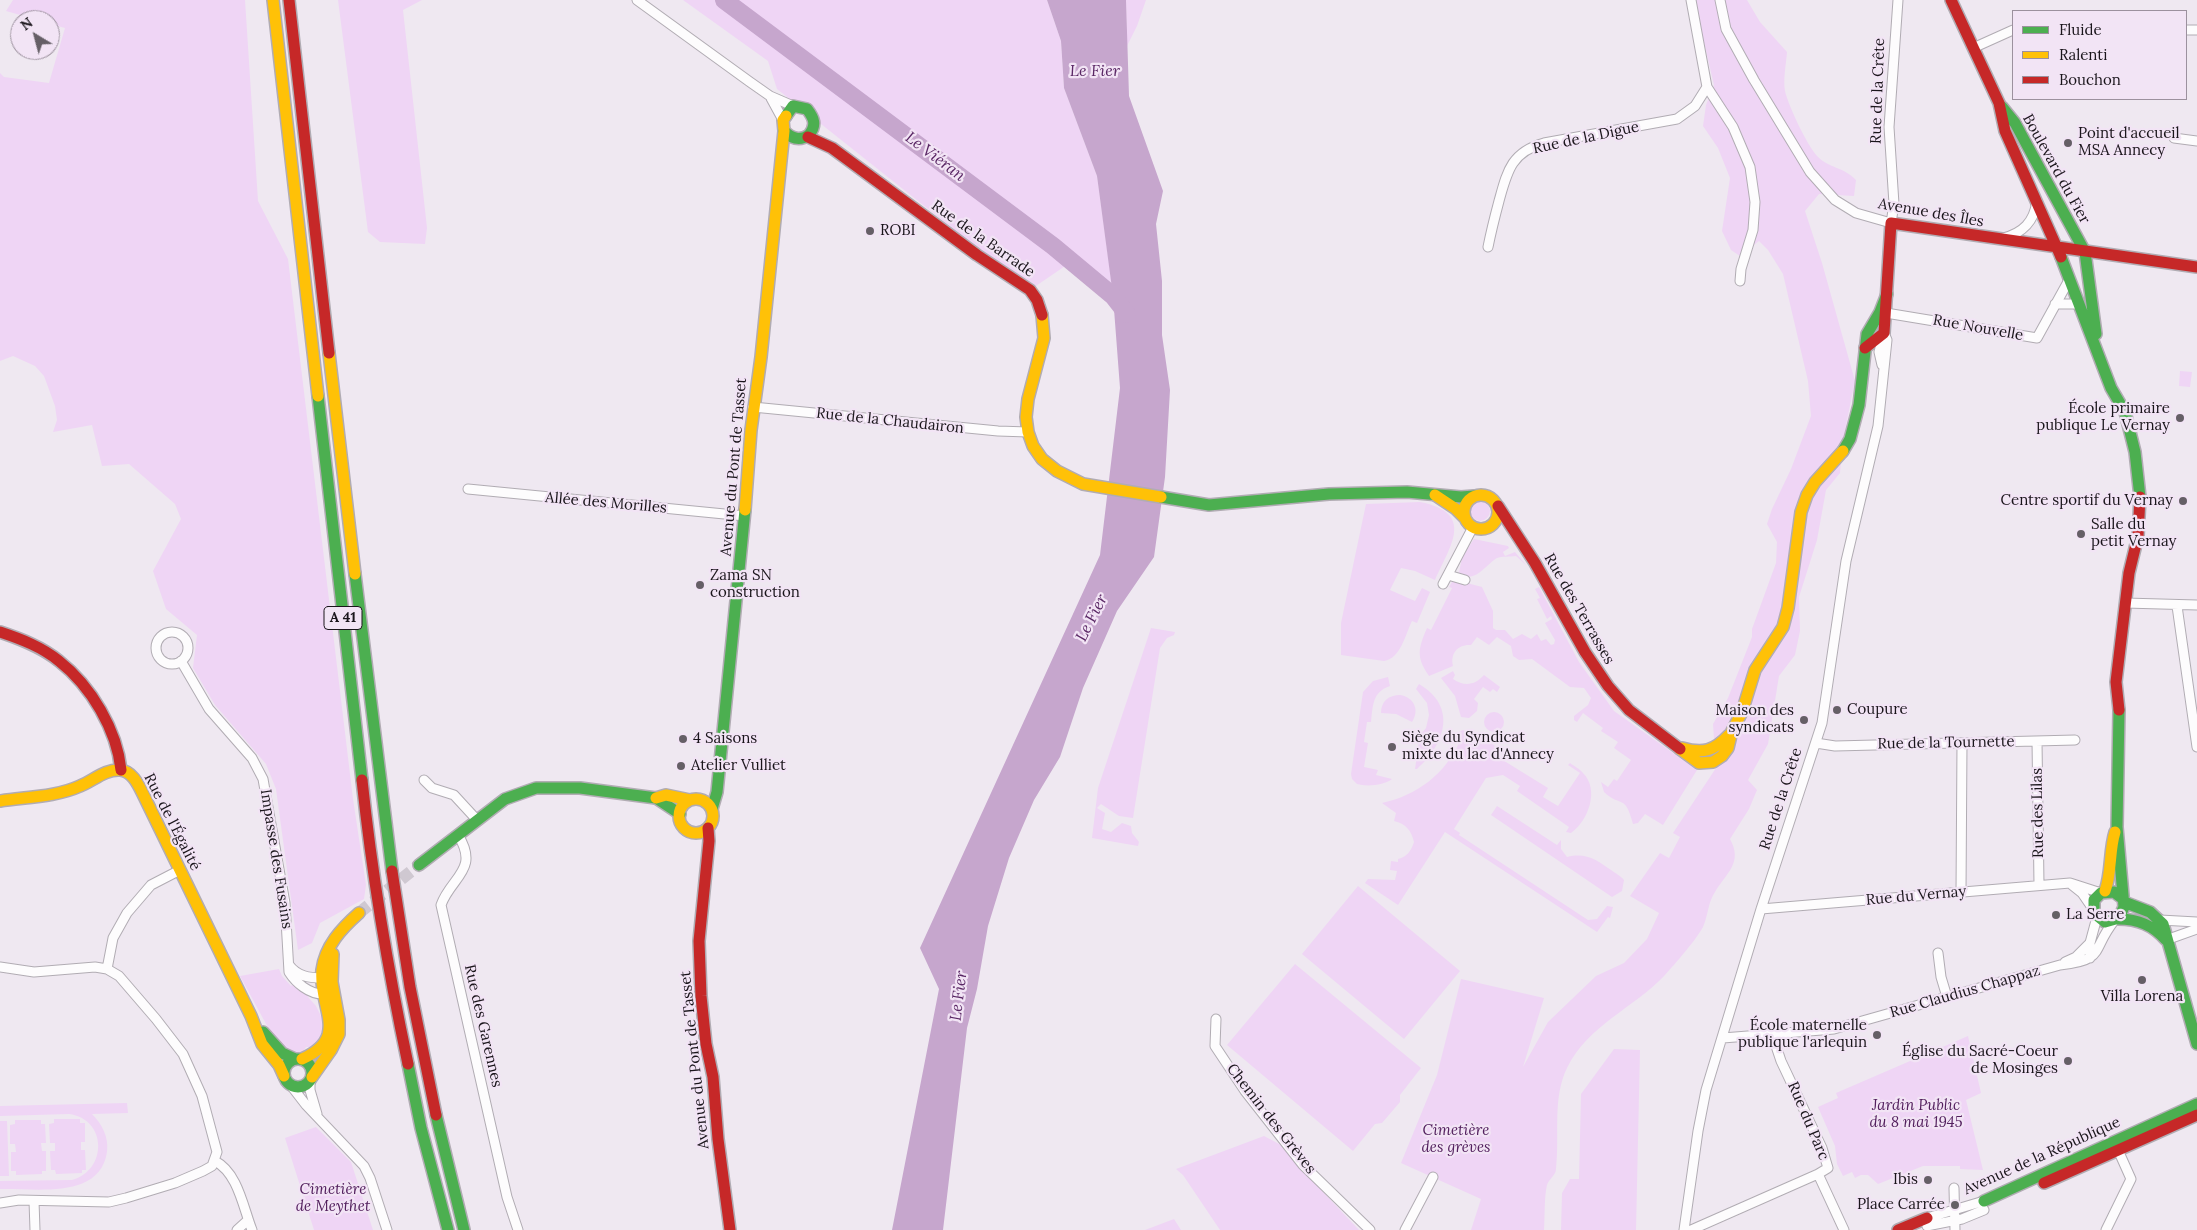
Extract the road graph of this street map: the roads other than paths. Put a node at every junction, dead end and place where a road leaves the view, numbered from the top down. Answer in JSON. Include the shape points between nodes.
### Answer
{"nodes":[{"id":1,"x":273,"y":0,"type":"edge"},
{"id":2,"x":289,"y":0,"type":"edge"},
{"id":3,"x":637,"y":0,"type":"edge"},
{"id":4,"x":1691,"y":0,"type":"edge"},
{"id":5,"x":1720,"y":0,"type":"edge"},
{"id":6,"x":1898,"y":0,"type":"edge"},
{"id":7,"x":1951,"y":0,"type":"edge"},
{"id":8,"x":2012,"y":30,"type":"edge"},
{"id":9,"x":1973,"y":48,"type":"junction"},
{"id":10,"x":1707,"y":87,"type":"junction"},
{"id":11,"x":770,"y":96,"type":"junction"},
{"id":12,"x":1999,"y":103,"type":"junction"},
{"id":13,"x":793,"y":106,"type":"junction"},
{"id":14,"x":815,"y":124,"type":"junction"},
{"id":15,"x":784,"y":125,"type":"junction"},
{"id":16,"x":2174,"y":138,"type":"dead end"},
{"id":17,"x":803,"y":139,"type":"junction"},
{"id":18,"x":2197,"y":142,"type":"edge"},
{"id":19,"x":832,"y":148,"type":"junction"},
{"id":20,"x":781,"y":159,"type":"junction"},
{"id":21,"x":2036,"y":198,"type":"junction"},
{"id":22,"x":1891,"y":223,"type":"junction"},
{"id":23,"x":1998,"y":240,"type":"junction"},
{"id":24,"x":1488,"y":247,"type":"dead end"},
{"id":25,"x":2058,"y":248,"type":"junction"},
{"id":26,"x":2084,"y":252,"type":"junction"},
{"id":27,"x":2197,"y":267,"type":"edge"},
{"id":28,"x":2069,"y":280,"type":"junction"},
{"id":29,"x":1740,"y":281,"type":"dead end"},
{"id":30,"x":1887,"y":294,"type":"joint"},
{"id":31,"x":2055,"y":304,"type":"junction"},
{"id":32,"x":2078,"y":304,"type":"junction"},
{"id":33,"x":1883,"y":313,"type":"junction"},
{"id":34,"x":1871,"y":327,"type":"junction"},
{"id":35,"x":1884,"y":333,"type":"junction"},
{"id":36,"x":1866,"y":348,"type":"junction"},
{"id":37,"x":2098,"y":350,"type":"junction"},
{"id":38,"x":753,"y":407,"type":"junction"},
{"id":39,"x":1028,"y":432,"type":"junction"},
{"id":40,"x":468,"y":488,"type":"dead end"},
{"id":41,"x":1435,"y":495,"type":"junction"},
{"id":42,"x":1474,"y":496,"type":"junction"},
{"id":43,"x":1498,"y":506,"type":"junction"},
{"id":44,"x":745,"y":516,"type":"junction"},
{"id":45,"x":1464,"y":517,"type":"junction"},
{"id":46,"x":1473,"y":527,"type":"junction"},
{"id":47,"x":1486,"y":528,"type":"junction"},
{"id":48,"x":1522,"y":545,"type":"junction"},
{"id":49,"x":1448,"y":574,"type":"junction"},
{"id":50,"x":1465,"y":580,"type":"dead end"},
{"id":51,"x":1443,"y":584,"type":"dead end"},
{"id":52,"x":2125,"y":603,"type":"junction"},
{"id":53,"x":2197,"y":605,"type":"edge"},
{"id":54,"x":2177,"y":606,"type":"junction"},
{"id":55,"x":0,"y":632,"type":"edge"},
{"id":56,"x":181,"y":661,"type":"dead end"},
{"id":57,"x":2075,"y":740,"type":"dead end"},
{"id":58,"x":2037,"y":741,"type":"junction"},
{"id":59,"x":1816,"y":742,"type":"junction"},
{"id":60,"x":1962,"y":743,"type":"junction"},
{"id":61,"x":2197,"y":747,"type":"edge"},
{"id":62,"x":121,"y":770,"type":"junction"},
{"id":63,"x":717,"y":778,"type":"junction"},
{"id":64,"x":424,"y":780,"type":"dead end"},
{"id":65,"x":656,"y":798,"type":"junction"},
{"id":66,"x":694,"y":800,"type":"junction"},
{"id":67,"x":0,"y":801,"type":"edge"},
{"id":68,"x":712,"y":809,"type":"junction"},
{"id":69,"x":680,"y":814,"type":"junction"},
{"id":70,"x":477,"y":820,"type":"junction"},
{"id":71,"x":2117,"y":827,"type":"junction"},
{"id":72,"x":708,"y":828,"type":"junction"},
{"id":73,"x":693,"y":832,"type":"junction"},
{"id":74,"x":458,"y":835,"type":"junction"},
{"id":75,"x":708,"y":856,"type":"junction"},
{"id":76,"x":419,"y":865,"type":"tunnel mouth"},
{"id":77,"x":180,"y":870,"type":"junction"},
{"id":78,"x":2070,"y":883,"type":"junction"},
{"id":79,"x":2039,"y":885,"type":"junction"},
{"id":80,"x":1961,"y":892,"type":"junction"},
{"id":81,"x":2103,"y":892,"type":"junction"},
{"id":82,"x":2123,"y":900,"type":"junction"},
{"id":83,"x":1761,"y":908,"type":"junction"},
{"id":84,"x":359,"y":913,"type":"tunnel mouth"},
{"id":85,"x":2095,"y":913,"type":"junction"},
{"id":86,"x":2116,"y":920,"type":"junction"},
{"id":87,"x":2160,"y":920,"type":"junction"},
{"id":88,"x":2197,"y":922,"type":"edge"},
{"id":89,"x":2197,"y":929,"type":"edge"},
{"id":90,"x":338,"y":934,"type":"junction"},
{"id":91,"x":2166,"y":940,"type":"junction"},
{"id":92,"x":2090,"y":943,"type":"junction"},
{"id":93,"x":1938,"y":953,"type":"dead end"},
{"id":94,"x":2090,"y":958,"type":"junction"},
{"id":95,"x":287,"y":963,"type":"junction"},
{"id":96,"x":2060,"y":965,"type":"junction"},
{"id":97,"x":0,"y":967,"type":"edge"},
{"id":98,"x":107,"y":969,"type":"junction"},
{"id":99,"x":322,"y":978,"type":"junction"},
{"id":100,"x":323,"y":994,"type":"junction"},
{"id":101,"x":1947,"y":997,"type":"junction"},
{"id":102,"x":336,"y":1008,"type":"junction"},
{"id":103,"x":251,"y":1016,"type":"junction"},
{"id":104,"x":1216,"y":1019,"type":"dead end"},
{"id":105,"x":1772,"y":1034,"type":"junction"},
{"id":106,"x":1723,"y":1038,"type":"junction"},
{"id":107,"x":2197,"y":1044,"type":"edge"},
{"id":108,"x":299,"y":1059,"type":"junction"},
{"id":109,"x":311,"y":1079,"type":"junction"},
{"id":110,"x":287,"y":1080,"type":"junction"},
{"id":111,"x":2197,"y":1104,"type":"edge"},
{"id":112,"x":2197,"y":1115,"type":"edge"},
{"id":113,"x":320,"y":1118,"type":"junction"},
{"id":114,"x":2118,"y":1150,"type":"junction"},
{"id":115,"x":215,"y":1161,"type":"junction"},
{"id":116,"x":1818,"y":1174,"type":"junction"},
{"id":117,"x":1433,"y":1178,"type":"dead end"},
{"id":118,"x":1954,"y":1188,"type":"dead end"},
{"id":119,"x":34,"y":1201,"type":"junction"},
{"id":120,"x":0,"y":1203,"type":"edge"},
{"id":121,"x":1984,"y":1205,"type":"junction"},
{"id":122,"x":1955,"y":1208,"type":"junction"},
{"id":123,"x":248,"y":1220,"type":"junction"},
{"id":124,"x":1955,"y":1220,"type":"junction"},
{"id":125,"x":1924,"y":1224,"type":"edge"},
{"id":126,"x":35,"y":1230,"type":"edge"},
{"id":127,"x":237,"y":1230,"type":"edge"},
{"id":128,"x":252,"y":1230,"type":"edge"},
{"id":129,"x":387,"y":1230,"type":"edge"},
{"id":130,"x":448,"y":1230,"type":"edge"},
{"id":131,"x":464,"y":1230,"type":"edge"},
{"id":132,"x":518,"y":1230,"type":"edge"},
{"id":133,"x":730,"y":1230,"type":"edge"},
{"id":134,"x":1370,"y":1230,"type":"edge"},
{"id":135,"x":1405,"y":1230,"type":"edge"},
{"id":136,"x":1684,"y":1230,"type":"edge"},
{"id":137,"x":1691,"y":1230,"type":"edge"},
{"id":138,"x":1844,"y":1230,"type":"edge"},
{"id":139,"x":1898,"y":1230,"type":"edge"},
{"id":140,"x":1955,"y":1230,"type":"edge"},
{"id":141,"x":2106,"y":1230,"type":"edge"}],
"edges":[{"from":1,"to":130,"type":"main road","number":"A 41","via":[[367,828],[421,1128]]},
{"from":2,"to":131,"type":"main road","number":"A 41","via":[[384,829],[421,1050]]},
{"from":3,"to":11,"type":"street"},
{"from":4,"to":10,"type":"street"},
{"from":5,"to":22,"type":"street","name":"Avenue des Îles","via":[[1726,29],[1810,172],[1835,200],[1856,213]]},
{"from":6,"to":22,"type":"street","name":"Rue de la Crête","via":[[1889,127],[1894,204]]},
{"from":7,"to":9,"type":"main road","name":"Boulevard du Fier"},
{"from":8,"to":9,"type":"street"},
{"from":9,"to":12,"type":"main road","name":"Boulevard du Fier"},
{"from":10,"to":24,"type":"street","name":"Rue de la Digue","via":[[1695,106],[1676,119],[1544,143],[1525,151],[1506,174]]},
{"from":10,"to":29,"type":"street","via":[[1733,127],[1750,167],[1755,202],[1753,230]]},
{"from":11,"to":13,"type":"street"},
{"from":11,"to":15,"type":"street"},
{"from":12,"to":21,"type":"main road","name":"Boulevard du Fier","via":[[2005,131]]},
{"from":12,"to":26,"type":"main road","name":"Boulevard du Fier","via":[[2015,123]]},
{"from":13,"to":14,"type":"main road","via":[[811,113]]},
{"from":13,"to":15,"type":"main road"},
{"from":14,"to":17,"type":"main road","via":[[812,134]]},
{"from":14,"to":19,"type":"main road","name":"Rue de la Barrade"},
{"from":15,"to":17,"type":"main road","via":[[792,139]]},
{"from":15,"to":20,"type":"main road","name":"Avenue du Pont de Tasset"},
{"from":16,"to":18,"type":"street"},
{"from":17,"to":19,"type":"main road","name":"Rue de la Barrade"},
{"from":17,"to":20,"type":"main road"},
{"from":19,"to":39,"type":"main road","name":"Rue de la Barrade","via":[[1030,290],[1037,300],[1042,312],[1044,338],[1028,399]]},
{"from":20,"to":38,"type":"main road","name":"Avenue du Pont de Tasset"},
{"from":21,"to":23,"type":"street","via":[[2035,210],[2028,224],[2015,234]]},
{"from":21,"to":25,"type":"main road","name":"Boulevard du Fier"},
{"from":22,"to":23,"type":"main road","name":"Avenue des Îles"},
{"from":22,"to":30,"type":"main road","name":"Rue de la Crête"},
{"from":23,"to":25,"type":"main road","name":"Avenue des Îles"},
{"from":25,"to":26,"type":"main road","name":"Avenue des Îles"},
{"from":25,"to":28,"type":"main road","name":"Boulevard du Fier"},
{"from":26,"to":27,"type":"main road","name":"Avenue des Îles"},
{"from":26,"to":37,"type":"main road"},
{"from":28,"to":31,"type":"street","name":"Rue Nouvelle"},
{"from":28,"to":32,"type":"main road","name":"Boulevard du Fier"},
{"from":30,"to":33,"type":"main road","name":"Rue des Terrasses"},
{"from":31,"to":32,"type":"street"},
{"from":31,"to":33,"type":"street","name":"Rue Nouvelle","via":[[2036,338]]},
{"from":32,"to":37,"type":"main road","name":"Boulevard du Fier"},
{"from":33,"to":34,"type":"main road","name":"Rue des Terrasses"},
{"from":33,"to":35,"type":"main road","name":"Rue de la Crête"},
{"from":34,"to":35,"type":"street"},
{"from":34,"to":36,"type":"main road","name":"Rue des Terrasses"},
{"from":35,"to":36,"type":"main road"},
{"from":35,"to":59,"type":"street","name":"Rue de la Crête","via":[[1879,352],[1883,372],[1878,426],[1846,561],[1827,696]]},
{"from":36,"to":48,"type":"main road","name":"Rue des Terrasses","via":[[1859,405],[1850,439],[1807,494],[1801,512],[1783,627],[1755,670],[1742,712],[1722,756],[1707,764],[1692,759],[1633,714],[1609,688],[1583,651]]},
{"from":37,"to":52,"type":"main road","via":[[2111,388],[2125,412],[2138,475],[2138,536]]},
{"from":38,"to":39,"type":"street","name":"Rue de la Chaudairon"},
{"from":38,"to":44,"type":"main road","name":"Avenue du Pont de Tasset"},
{"from":39,"to":41,"type":"main road","name":"Rue de la Barrade","via":[[1042,459],[1057,471],[1191,500],[1231,502],[1407,492]]},
{"from":40,"to":44,"type":"street","name":"Allée des Morilles"},
{"from":41,"to":42,"type":"main road"},
{"from":41,"to":45,"type":"main road"},
{"from":42,"to":43,"type":"main road","via":[[1489,496]]},
{"from":42,"to":45,"type":"main road","via":[[1465,504]]},
{"from":43,"to":47,"type":"main road","via":[[1496,520]]},
{"from":43,"to":48,"type":"main road","name":"Rue des Terrasses"},
{"from":44,"to":63,"type":"main road","name":"Avenue du Pont de Tasset"},
{"from":45,"to":46,"type":"main road"},
{"from":46,"to":47,"type":"main road"},
{"from":46,"to":49,"type":"street"},
{"from":47,"to":48,"type":"main road","name":"Rue des Terrasses","via":[[1505,534]]},
{"from":49,"to":50,"type":"street"},
{"from":49,"to":51,"type":"street"},
{"from":52,"to":54,"type":"street"},
{"from":52,"to":71,"type":"main road","via":[[2116,682],[2120,719]]},
{"from":53,"to":54,"type":"street"},
{"from":54,"to":61,"type":"street"},
{"from":55,"to":62,"type":"main road","name":"Rue de l'Égalité","via":[[52,655],[84,684],[117,740]]},
{"from":56,"to":95,"type":"street","name":"Impasse des Fusains","via":[[209,709],[252,758],[263,780],[285,903]]},
{"from":57,"to":58,"type":"street","name":"Rue de la Tournette"},
{"from":58,"to":60,"type":"street","name":"Rue de la Tournette"},
{"from":58,"to":79,"type":"street","name":"Rue des Lilas"},
{"from":59,"to":60,"type":"street","name":"Rue de la Tournette","via":[[1835,746]]},
{"from":59,"to":83,"type":"street","name":"Rue de la Crête"},
{"from":60,"to":80,"type":"street"},
{"from":62,"to":67,"type":"main road","via":[[108,772],[72,789]]},
{"from":62,"to":77,"type":"main road","name":"Rue de l'Égalité","via":[[136,781]]},
{"from":63,"to":66,"type":"main road","via":[[710,789]]},
{"from":63,"to":68,"type":"main road","name":"Avenue du Pont de Tasset"},
{"from":64,"to":70,"type":"street","via":[[432,788],[454,795]]},
{"from":65,"to":66,"type":"main road","via":[[666,795]]},
{"from":65,"to":69,"type":"main road"},
{"from":65,"to":70,"type":"main road","via":[[580,788],[536,788],[505,799]]},
{"from":66,"to":68,"type":"main road","via":[[706,802]]},
{"from":66,"to":69,"type":"main road","via":[[683,805]]},
{"from":68,"to":72,"type":"main road","via":[[713,817]]},
{"from":69,"to":73,"type":"main road","via":[[683,826]]},
{"from":70,"to":74,"type":"main road"},
{"from":71,"to":81,"type":"main road","via":[[2109,850],[2111,875]]},
{"from":71,"to":82,"type":"main road"},
{"from":72,"to":73,"type":"main road"},
{"from":72,"to":75,"type":"main road","name":"Avenue du Pont de Tasset"},
{"from":73,"to":75,"type":"main road"},
{"from":74,"to":76,"type":"main road"},
{"from":74,"to":132,"type":"street","name":"Rue des Garennes","via":[[464,846],[466,866],[441,905],[507,1197]]},
{"from":75,"to":133,"type":"main road","name":"Avenue du Pont de Tasset","via":[[699,941],[700,996],[713,1077]]},
{"from":77,"to":98,"type":"street","via":[[154,882],[127,913],[113,938]]},
{"from":77,"to":103,"type":"main road","name":"Rue de l'Égalité"},
{"from":78,"to":79,"type":"street","name":"Rue du Vernay"},
{"from":78,"to":81,"type":"street","name":"Rue du Vernay"},
{"from":78,"to":85,"type":"street","via":[[2082,893]]},
{"from":79,"to":80,"type":"street","name":"Rue du Vernay"},
{"from":80,"to":83,"type":"street","name":"Rue du Vernay"},
{"from":81,"to":82,"type":"main road","via":[[2114,892]]},
{"from":81,"to":85,"type":"main road","via":[[2094,900]]},
{"from":82,"to":86,"type":"main road","via":[[2124,911]]},
{"from":82,"to":87,"type":"main road"},
{"from":83,"to":106,"type":"street","name":"Rue de la Crête"},
{"from":84,"to":90,"type":"main road"},
{"from":85,"to":86,"type":"main road","via":[[2105,922]]},
{"from":85,"to":92,"type":"street"},
{"from":86,"to":91,"type":"main road","via":[[2131,919],[2147,924],[2160,931]]},
{"from":86,"to":94,"type":"street","via":[[2098,951]]},
{"from":87,"to":88,"type":"street"},
{"from":87,"to":91,"type":"main road"},
{"from":89,"to":91,"type":"street"},
{"from":90,"to":99,"type":"main road","via":[[325,957]]},
{"from":90,"to":102,"type":"main road","via":[[331,964]]},
{"from":91,"to":107,"type":"main road"},
{"from":92,"to":94,"type":"street"},
{"from":92,"to":96,"type":"street","name":"Rue Claudius Chappaz","via":[[2076,957]]},
{"from":93,"to":101,"type":"street"},
{"from":94,"to":96,"type":"street","name":"Rue Claudius Chappaz"},
{"from":95,"to":99,"type":"street","via":[[305,977]]},
{"from":95,"to":100,"type":"street","via":[[293,979],[310,991]]},
{"from":96,"to":101,"type":"street","name":"Rue Claudius Chappaz"},
{"from":97,"to":98,"type":"street","via":[[34,972],[88,967]]},
{"from":98,"to":115,"type":"street","via":[[124,980],[183,1054],[202,1096],[215,1138],[218,1152]]},
{"from":99,"to":100,"type":"main road"},
{"from":99,"to":102,"type":"street"},
{"from":100,"to":108,"type":"main road","via":[[330,1021],[328,1039],[319,1051]]},
{"from":101,"to":105,"type":"street","name":"Rue Claudius Chappaz","via":[[1834,1029]]},
{"from":102,"to":109,"type":"main road","via":[[339,1034]]},
{"from":103,"to":108,"type":"main road","name":"Rue de l'Égalité","via":[[277,1049]]},
{"from":103,"to":110,"type":"main road","name":"Rue de l'Égalité","via":[[262,1044]]},
{"from":104,"to":134,"type":"street","name":"Chemin des Grèves","via":[[1215,1046],[1245,1090],[1303,1165]]},
{"from":105,"to":106,"type":"street","name":"Rue Claudius Chappaz"},
{"from":105,"to":116,"type":"street","name":"Rue du Parc","via":[[1822,1148],[1828,1168]]},
{"from":106,"to":136,"type":"street","name":"Rue de la Crête","via":[[1702,1110]]},
{"from":108,"to":109,"type":"main road","via":[[312,1067]]},
{"from":108,"to":110,"type":"main road","via":[[287,1064]]},
{"from":109,"to":110,"type":"main road","via":[[299,1087]]},
{"from":109,"to":113,"type":"street","name":"Rue de l'Égalité","via":[[313,1102]]},
{"from":110,"to":113,"type":"street","name":"Rue de l'Égalité"},
{"from":111,"to":121,"type":"main road","name":"Avenue de la République"},
{"from":112,"to":114,"type":"main road","name":"Avenue de la République"},
{"from":113,"to":129,"type":"street","name":"Rue de l'Égalité","via":[[364,1166]]},
{"from":114,"to":121,"type":"main road","name":"Avenue de la République"},
{"from":114,"to":141,"type":"street","via":[[2131,1179]]},
{"from":115,"to":119,"type":"street","via":[[200,1173],[109,1202]]},
{"from":115,"to":123,"type":"street","via":[[232,1177]]},
{"from":116,"to":137,"type":"street"},
{"from":116,"to":138,"type":"street","name":"Rue du Parc"},
{"from":117,"to":135,"type":"street"},
{"from":118,"to":122,"type":"street"},
{"from":119,"to":120,"type":"street"},
{"from":119,"to":126,"type":"street"},
{"from":121,"to":122,"type":"street","name":"Avenue de la République"},
{"from":121,"to":124,"type":"street","name":"Avenue de la République","via":[[1968,1217]]},
{"from":122,"to":124,"type":"street"},
{"from":122,"to":125,"type":"street","name":"Avenue de la République"},
{"from":123,"to":127,"type":"street"},
{"from":123,"to":128,"type":"street"},
{"from":124,"to":125,"type":"street","name":"Avenue de la République"},
{"from":124,"to":140,"type":"street"},
{"from":125,"to":139,"type":"main road","name":"Avenue de la République"}]}
